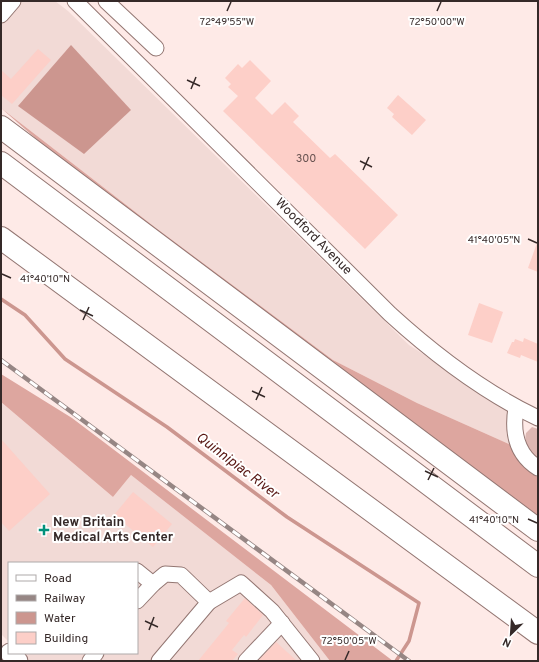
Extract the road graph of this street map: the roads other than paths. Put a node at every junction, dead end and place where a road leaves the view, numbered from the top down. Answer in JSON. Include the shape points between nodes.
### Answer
{"nodes":[{"id":1,"x":13,"y":1,"type":"edge"},
{"id":2,"x":75,"y":1,"type":"edge"},
{"id":3,"x":106,"y":1,"type":"edge"},
{"id":4,"x":1,"y":15,"type":"edge"},
{"id":5,"x":156,"y":48,"type":"dead end"},
{"id":6,"x":1,"y":120,"type":"edge"},
{"id":7,"x":1,"y":128,"type":"edge"},
{"id":8,"x":44,"y":160,"type":"junction"},
{"id":9,"x":1,"y":163,"type":"edge"},
{"id":10,"x":1,"y":168,"type":"edge"},
{"id":11,"x":31,"y":185,"type":"junction"},
{"id":12,"x":1,"y":238,"type":"edge"},
{"id":13,"x":1,"y":243,"type":"edge"},
{"id":14,"x":29,"y":258,"type":"junction"},
{"id":15,"x":516,"y":408,"type":"junction"},
{"id":16,"x":538,"y":418,"type":"edge"},
{"id":17,"x":538,"y":468,"type":"edge"},
{"id":18,"x":538,"y":530,"type":"edge"},
{"id":19,"x":538,"y":566,"type":"edge"},
{"id":20,"x":138,"y":572,"type":"edge"},
{"id":21,"x":153,"y":584,"type":"junction"},
{"id":22,"x":138,"y":600,"type":"edge"},
{"id":23,"x":209,"y":602,"type":"junction"},
{"id":24,"x":282,"y":623,"type":"junction"},
{"id":25,"x":538,"y":633,"type":"edge"},
{"id":26,"x":159,"y":661,"type":"edge"},
{"id":27,"x":246,"y":661,"type":"edge"},
{"id":28,"x":312,"y":661,"type":"edge"}],
"edges":[{"from":1,"to":4,"type":"street"},
{"from":2,"to":15,"type":"street","name":"Woodford Avenue","via":[[420,342],[456,370]]},
{"from":3,"to":5,"type":"street"},
{"from":6,"to":8,"type":"highway"},
{"from":7,"to":8,"type":"highway"},
{"from":8,"to":18,"type":"highway"},
{"from":9,"to":11,"type":"highway"},
{"from":10,"to":11,"type":"highway"},
{"from":11,"to":19,"type":"highway"},
{"from":12,"to":14,"type":"highway"},
{"from":13,"to":14,"type":"highway"},
{"from":14,"to":25,"type":"highway"},
{"from":15,"to":16,"type":"street","name":"Woodford Avenue"},
{"from":15,"to":17,"type":"street","via":[[514,422],[519,446],[524,456]]},
{"from":20,"to":21,"type":"street"},
{"from":21,"to":22,"type":"street"},
{"from":21,"to":23,"type":"street","via":[[165,574],[181,575]]},
{"from":23,"to":24,"type":"street","via":[[241,583]]},
{"from":23,"to":26,"type":"street"},
{"from":24,"to":27,"type":"street"},
{"from":24,"to":28,"type":"street"}]}
